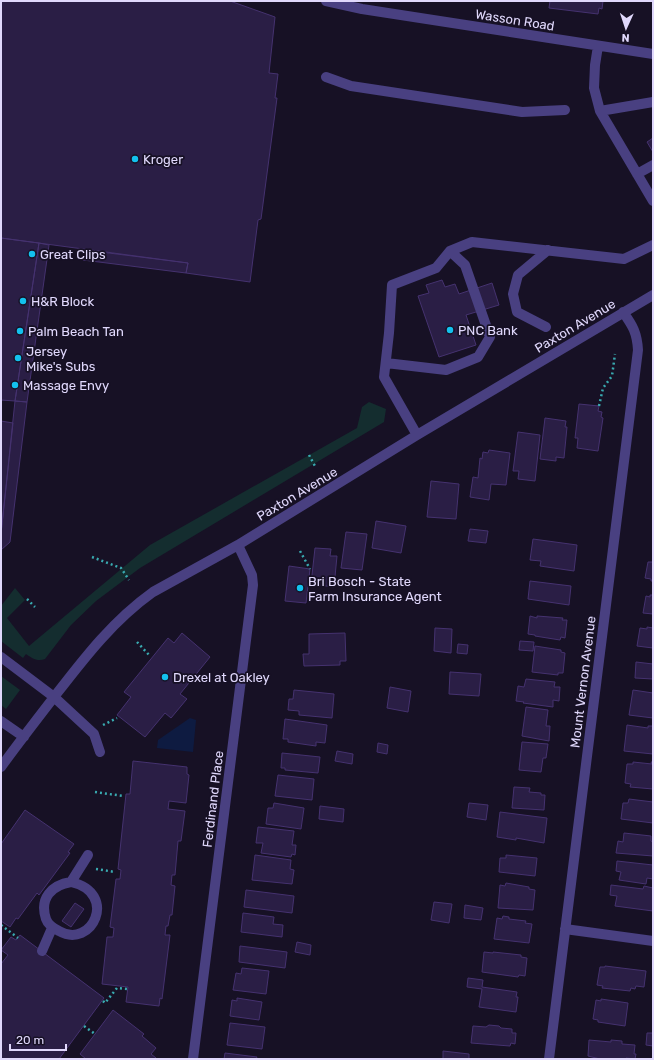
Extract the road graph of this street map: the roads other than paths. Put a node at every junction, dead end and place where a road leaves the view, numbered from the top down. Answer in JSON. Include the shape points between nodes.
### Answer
{"nodes":[{"id":1,"x":326,"y":1,"type":"edge"},
{"id":2,"x":598,"y":46,"type":"junction"},
{"id":3,"x":653,"y":54,"type":"edge"},
{"id":4,"x":326,"y":77,"type":"dead end"},
{"id":5,"x":653,"y":102,"type":"edge"},
{"id":6,"x":565,"y":110,"type":"dead end"},
{"id":7,"x":600,"y":110,"type":"junction"},
{"id":8,"x":653,"y":165,"type":"edge"},
{"id":9,"x":637,"y":174,"type":"junction"},
{"id":10,"x":653,"y":201,"type":"edge"},
{"id":11,"x":653,"y":245,"type":"edge"},
{"id":12,"x":548,"y":250,"type":"junction"},
{"id":13,"x":450,"y":251,"type":"junction"},
{"id":14,"x":653,"y":295,"type":"edge"},
{"id":15,"x":623,"y":312,"type":"junction"},
{"id":16,"x":546,"y":327,"type":"dead end"},
{"id":17,"x":386,"y":363,"type":"junction"},
{"id":18,"x":417,"y":435,"type":"junction"},
{"id":19,"x":238,"y":545,"type":"junction"},
{"id":20,"x":1,"y":657,"type":"edge"},
{"id":21,"x":54,"y":697,"type":"junction"},
{"id":22,"x":1,"y":721,"type":"edge"},
{"id":23,"x":24,"y":737,"type":"junction"},
{"id":24,"x":100,"y":752,"type":"dead end"},
{"id":25,"x":1,"y":767,"type":"edge"},
{"id":26,"x":88,"y":855,"type":"dead end"},
{"id":27,"x":71,"y":882,"type":"junction"},
{"id":28,"x":52,"y":928,"type":"junction"},
{"id":29,"x":565,"y":929,"type":"junction"},
{"id":30,"x":653,"y":941,"type":"edge"},
{"id":31,"x":42,"y":951,"type":"dead end"},
{"id":32,"x":193,"y":1059,"type":"edge"},
{"id":33,"x":549,"y":1059,"type":"edge"}],
"edges":[{"from":1,"to":2,"type":"street","name":"Wasson Road","via":[[362,9]]},
{"from":2,"to":3,"type":"street","name":"Wasson Road"},
{"from":2,"to":7,"type":"street","via":[[594,88]]},
{"from":4,"to":6,"type":"street","via":[[351,86],[522,112]]},
{"from":5,"to":7,"type":"street"},
{"from":7,"to":9,"type":"street"},
{"from":8,"to":9,"type":"street"},
{"from":9,"to":10,"type":"street"},
{"from":11,"to":12,"type":"street","via":[[624,259]]},
{"from":12,"to":13,"type":"street","via":[[472,242]]},
{"from":12,"to":16,"type":"street","via":[[518,275],[513,294],[517,312]]},
{"from":13,"to":17,"type":"street","via":[[436,268],[392,285]]},
{"from":13,"to":17,"type":"street","via":[[465,265],[490,337],[478,357],[446,370]]},
{"from":14,"to":15,"type":"street","name":"Paxton Avenue"},
{"from":15,"to":18,"type":"street","name":"Paxton Avenue"},
{"from":15,"to":29,"type":"street","name":"Mount Vernon Avenue","via":[[634,327],[638,350]]},
{"from":17,"to":18,"type":"street","via":[[384,378]]},
{"from":18,"to":19,"type":"street","name":"Paxton Avenue"},
{"from":19,"to":21,"type":"street","name":"Paxton Avenue","via":[[153,592],[129,611],[92,648]]},
{"from":19,"to":32,"type":"street","name":"Ferdinand Place","via":[[252,575],[253,585]]},
{"from":20,"to":21,"type":"street"},
{"from":21,"to":23,"type":"street","name":"Paxton Avenue"},
{"from":21,"to":24,"type":"street","via":[[94,734]]},
{"from":22,"to":23,"type":"street"},
{"from":23,"to":25,"type":"street","name":"Paxton Avenue"},
{"from":26,"to":27,"type":"street"},
{"from":27,"to":28,"type":"street","via":[[54,888],[44,902],[45,916]]},
{"from":27,"to":28,"type":"street","via":[[88,888],[94,896],[97,904],[95,919],[86,930],[73,935]]},
{"from":28,"to":31,"type":"street"},
{"from":29,"to":30,"type":"street"},
{"from":29,"to":33,"type":"street","name":"Mount Vernon Avenue"}]}
